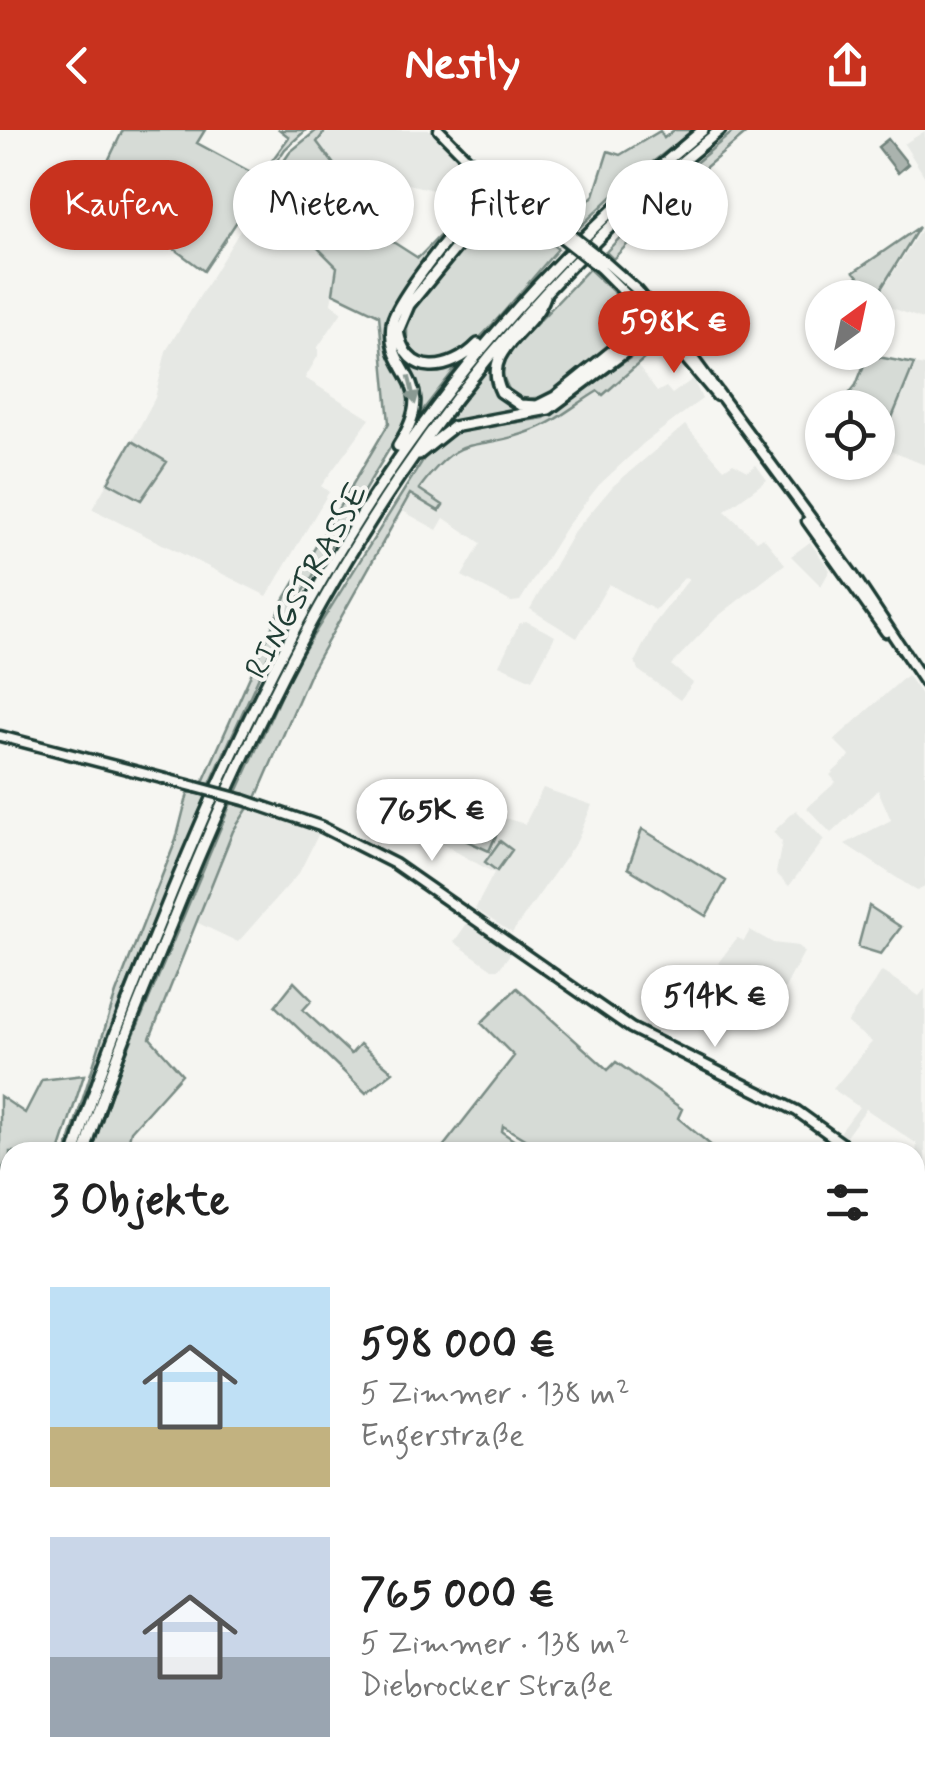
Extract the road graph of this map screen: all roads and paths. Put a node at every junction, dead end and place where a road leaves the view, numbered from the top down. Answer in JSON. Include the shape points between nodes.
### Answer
{"nodes":[{"id":1,"x":439,"y":130,"type":"edge"},
{"id":2,"x":703,"y":130,"type":"edge"},
{"id":3,"x":720,"y":130,"type":"edge"},
{"id":4,"x":469,"y":160,"type":"edge"},
{"id":5,"x":446,"y":250,"type":"edge"},
{"id":6,"x":450,"y":250,"type":"edge"},
{"id":7,"x":584,"y":250,"type":"edge"},
{"id":8,"x":546,"y":292,"type":"junction"},
{"id":9,"x":657,"y":321,"type":"junction"},
{"id":10,"x":492,"y":336,"type":"junction"},
{"id":11,"x":382,"y":477,"type":"junction"},
{"id":12,"x":388,"y":490,"type":"junction"},
{"id":13,"x":925,"y":683,"type":"edge"},
{"id":14,"x":0,"y":736,"type":"edge"},
{"id":15,"x":78,"y":1142,"type":"edge"},
{"id":16,"x":88,"y":1142,"type":"edge"},
{"id":17,"x":840,"y":1142,"type":"edge"}],
"edges":[{"from":1,"to":4,"type":"main road"},
{"from":2,"to":10,"type":"highway","name":"RINGSTRASSE","via":[[582,239]]},
{"from":3,"to":8,"type":"highway","name":"RINGSTRASSE"},
{"from":5,"to":11,"type":"highway","one_way":true,"via":[[394,313],[392,334],[416,406]]},
{"from":6,"to":10,"type":"highway","via":[[408,305],[398,331],[412,359],[438,368]]},
{"from":7,"to":9,"type":"main road","bridge":true},
{"from":8,"to":9,"type":"highway","via":[[542,307],[496,365],[501,392],[520,405],[555,397]]},
{"from":8,"to":12,"type":"highway","name":"RINGSTRASSE","via":[[455,397]]},
{"from":9,"to":12,"type":"highway","via":[[549,409],[445,431]]},
{"from":9,"to":13,"type":"main road"},
{"from":10,"to":11,"type":"highway","name":"RINGSTRASSE"},
{"from":11,"to":15,"type":"highway","name":"RINGSTRASSE","via":[[287,638],[224,770],[114,1037]]},
{"from":12,"to":16,"type":"highway","name":"RINGSTRASSE","via":[[297,642],[242,757],[122,1044]]},
{"from":14,"to":17,"type":"main road","bridge":true,"via":[[244,800],[340,834],[408,871],[630,1028],[797,1111]]}]}
